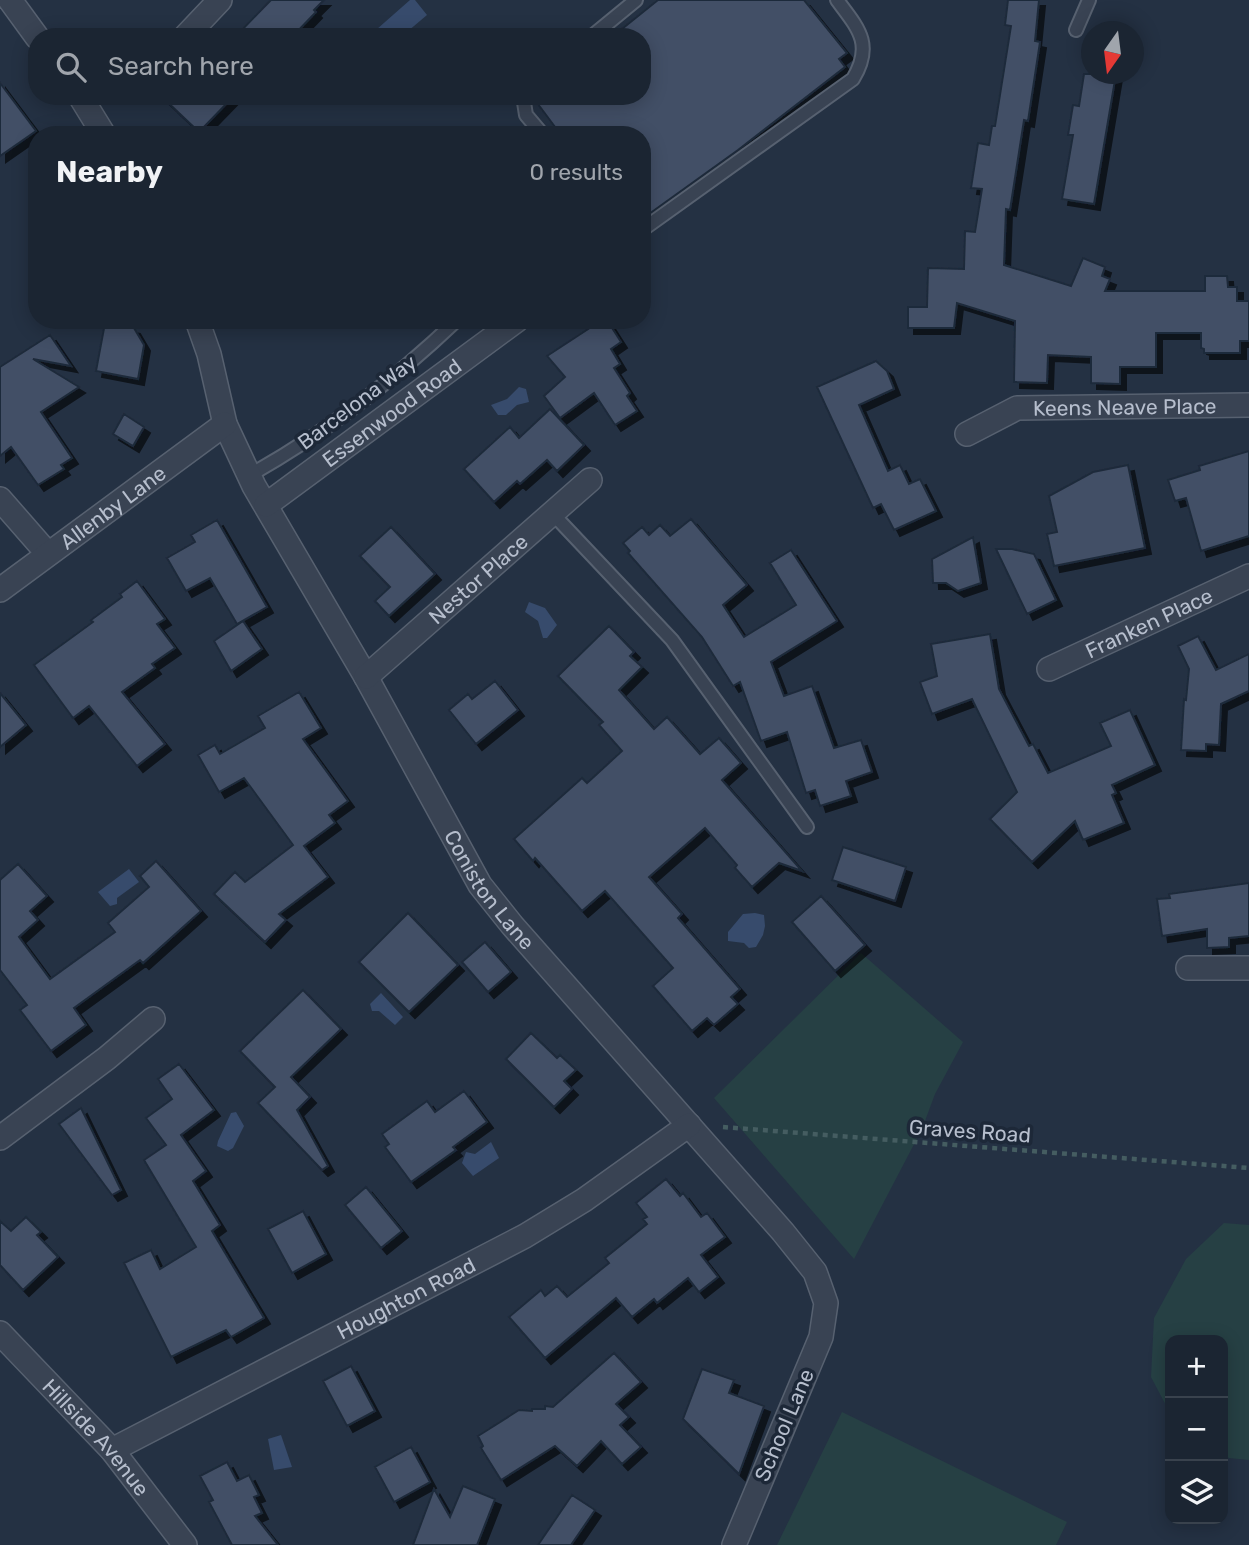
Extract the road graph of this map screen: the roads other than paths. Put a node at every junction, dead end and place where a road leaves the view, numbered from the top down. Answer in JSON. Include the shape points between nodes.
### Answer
{"nodes":[{"id":1,"x":10,"y":0,"type":"edge"},
{"id":2,"x":220,"y":0,"type":"edge"},
{"id":3,"x":636,"y":0,"type":"edge"},
{"id":4,"x":837,"y":0,"type":"edge"},
{"id":5,"x":1089,"y":0,"type":"edge"},
{"id":6,"x":30,"y":28,"type":"edge"},
{"id":7,"x":194,"y":28,"type":"edge"},
{"id":8,"x":602,"y":28,"type":"edge"},
{"id":9,"x":1076,"y":30,"type":"dead end"},
{"id":10,"x":91,"y":105,"type":"edge"},
{"id":11,"x":524,"y":105,"type":"edge"},
{"id":12,"x":100,"y":126,"type":"edge"},
{"id":13,"x":535,"y":126,"type":"edge"},
{"id":14,"x":651,"y":224,"type":"edge"},
{"id":15,"x":200,"y":329,"type":"edge"},
{"id":16,"x":448,"y":329,"type":"edge"},
{"id":17,"x":505,"y":329,"type":"edge"},
{"id":18,"x":1249,"y":405,"type":"edge"},
{"id":19,"x":225,"y":424,"type":"junction"},
{"id":20,"x":967,"y":434,"type":"dead end"},
{"id":21,"x":250,"y":475,"type":"junction"},
{"id":22,"x":590,"y":480,"type":"dead end"},
{"id":23,"x":0,"y":499,"type":"edge"},
{"id":24,"x":266,"y":505,"type":"junction"},
{"id":25,"x":553,"y":514,"type":"junction"},
{"id":26,"x":48,"y":554,"type":"junction"},
{"id":27,"x":1249,"y":576,"type":"edge"},
{"id":28,"x":0,"y":590,"type":"edge"},
{"id":29,"x":1049,"y":669,"type":"dead end"},
{"id":30,"x":366,"y":677,"type":"junction"},
{"id":31,"x":807,"y":827,"type":"dead end"},
{"id":32,"x":1188,"y":968,"type":"dead end"},
{"id":33,"x":1249,"y":968,"type":"edge"},
{"id":34,"x":153,"y":1018,"type":"dead end"},
{"id":35,"x":689,"y":1125,"type":"junction"},
{"id":36,"x":0,"y":1138,"type":"edge"},
{"id":37,"x":826,"y":1303,"type":"joint"},
{"id":38,"x":0,"y":1333,"type":"edge"},
{"id":39,"x":112,"y":1450,"type":"junction"},
{"id":40,"x":185,"y":1545,"type":"edge"},
{"id":41,"x":734,"y":1545,"type":"edge"}],
"edges":[{"from":1,"to":6,"type":"street"},
{"from":2,"to":7,"type":"street"},
{"from":3,"to":8,"type":"lane"},
{"from":4,"to":14,"type":"lane","via":[[861,32],[864,53],[853,79]]},
{"from":5,"to":9,"type":"lane"},
{"from":10,"to":12,"type":"street"},
{"from":11,"to":13,"type":"lane"},
{"from":15,"to":19,"type":"street","name":"Coniston Lane"},
{"from":16,"to":21,"type":"lane","name":"Barcelona Way","via":[[416,359],[310,439]]},
{"from":17,"to":24,"type":"street","name":"Essenwood Road"},
{"from":18,"to":20,"type":"street","name":"Keens Neave Place","via":[[1017,408]]},
{"from":19,"to":21,"type":"street","name":"Coniston Lane"},
{"from":19,"to":26,"type":"street","name":"Allenby Lane"},
{"from":21,"to":24,"type":"street","name":"Coniston Lane"},
{"from":22,"to":25,"type":"street","name":"Nestor Place"},
{"from":23,"to":26,"type":"street"},
{"from":24,"to":30,"type":"street","name":"Coniston Lane"},
{"from":25,"to":30,"type":"street","name":"Nestor Place"},
{"from":25,"to":31,"type":"lane","via":[[672,640]]},
{"from":26,"to":28,"type":"street","name":"Allenby Lane"},
{"from":27,"to":29,"type":"street","name":"Franken Place"},
{"from":30,"to":35,"type":"street","name":"Coniston Lane","via":[[480,885]]},
{"from":32,"to":33,"type":"street"},
{"from":34,"to":36,"type":"street"},
{"from":35,"to":37,"type":"street","name":"Coniston Lane","via":[[816,1272]]},
{"from":35,"to":39,"type":"street","name":"Houghton Road","via":[[584,1200],[524,1236]]},
{"from":37,"to":41,"type":"street","name":"School Lane","via":[[821,1337]]},
{"from":38,"to":39,"type":"street","name":"Hillside Avenue"},
{"from":39,"to":40,"type":"street","name":"Hillside Avenue"}]}
